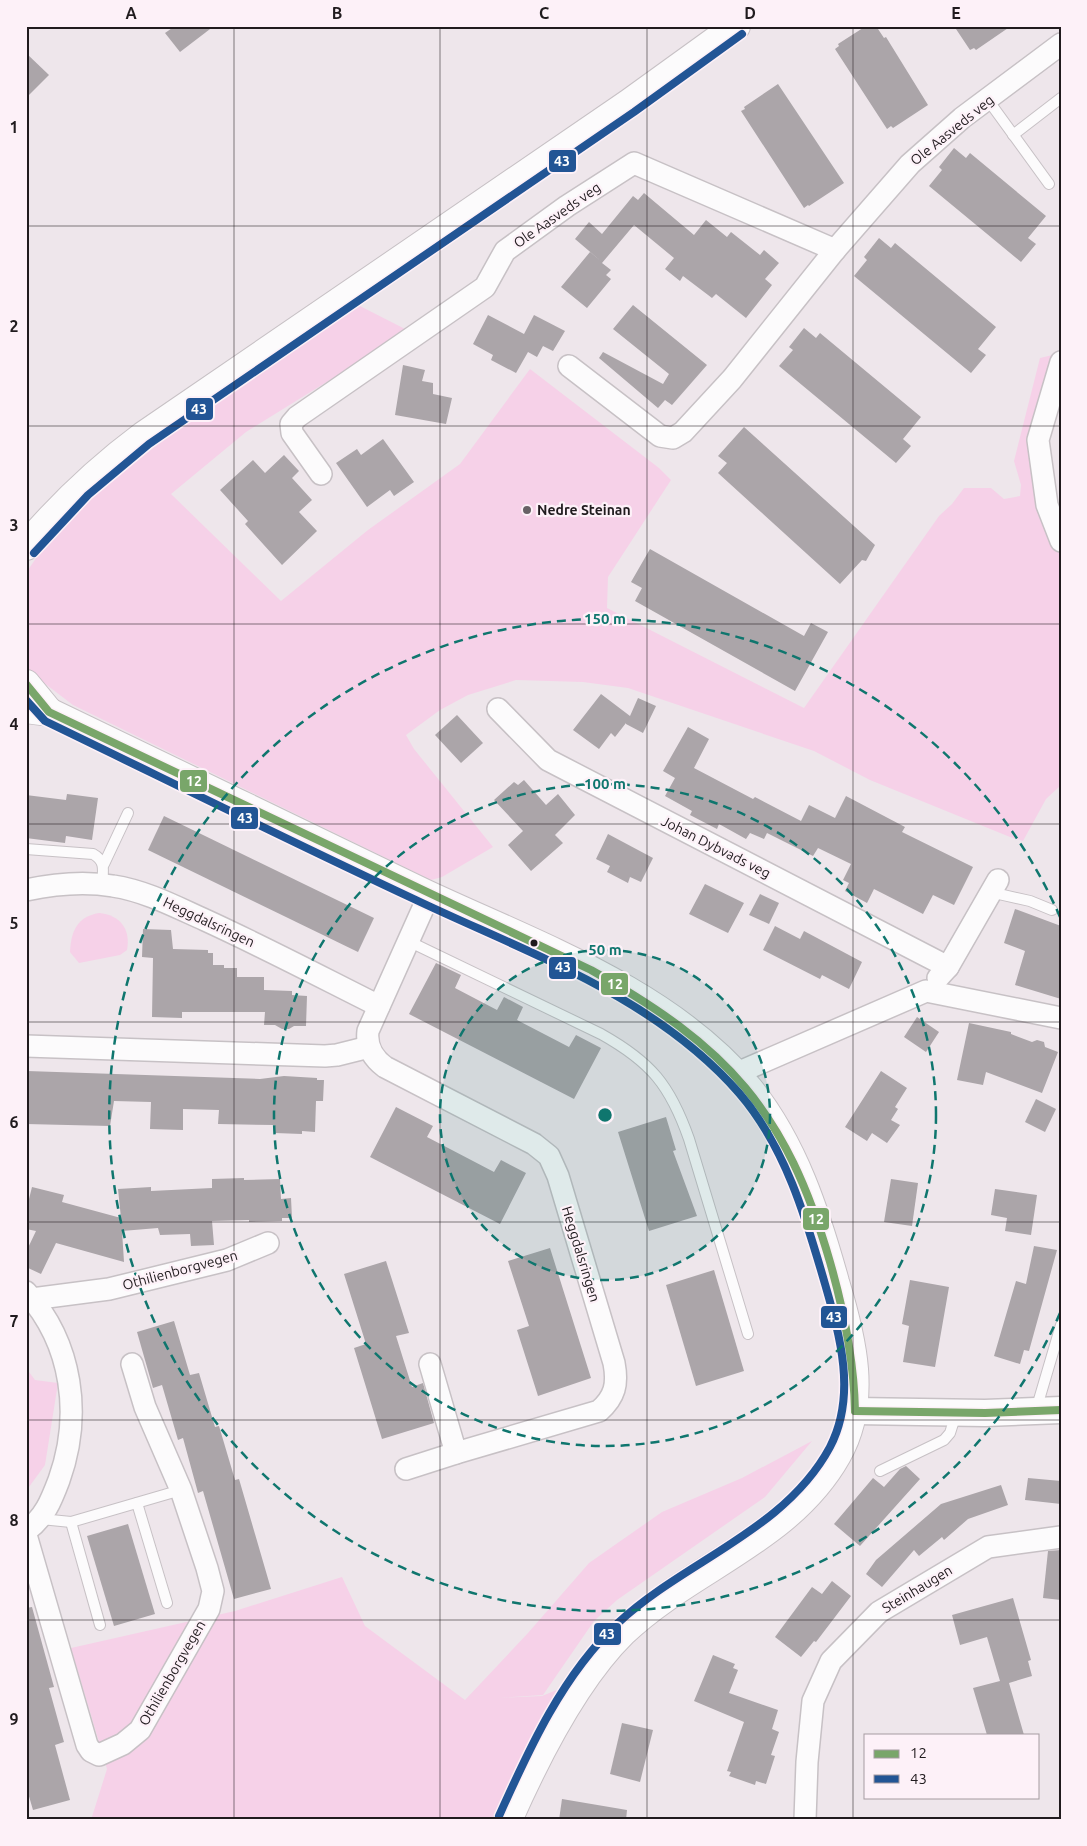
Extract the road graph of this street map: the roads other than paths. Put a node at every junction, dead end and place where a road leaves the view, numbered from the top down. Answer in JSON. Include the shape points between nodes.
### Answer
{"nodes":[{"id":1,"x":736,"y":26,"type":"edge"},
{"id":2,"x":1061,"y":44,"type":"edge"},
{"id":3,"x":1061,"y":98,"type":"edge"},
{"id":4,"x":988,"y":100,"type":"junction"},
{"id":5,"x":1013,"y":135,"type":"junction"},
{"id":6,"x":1049,"y":184,"type":"dead end"},
{"id":7,"x":835,"y":250,"type":"junction"},
{"id":8,"x":1061,"y":362,"type":"edge"},
{"id":9,"x":569,"y":366,"type":"dead end"},
{"id":10,"x":321,"y":474,"type":"dead end"},
{"id":11,"x":1061,"y":541,"type":"edge"},
{"id":12,"x":26,"y":546,"type":"edge"},
{"id":13,"x":26,"y":684,"type":"edge"},
{"id":14,"x":498,"y":709,"type":"dead end"},
{"id":15,"x":38,"y":710,"type":"edge"},
{"id":16,"x":128,"y":812,"type":"dead end"},
{"id":17,"x":26,"y":849,"type":"edge"},
{"id":18,"x":103,"y":874,"type":"junction"},
{"id":19,"x":994,"y":886,"type":"joint"},
{"id":20,"x":26,"y":890,"type":"edge"},
{"id":21,"x":429,"y":895,"type":"junction"},
{"id":22,"x":1052,"y":910,"type":"dead end"},
{"id":23,"x":408,"y":941,"type":"junction"},
{"id":24,"x":948,"y":967,"type":"junction"},
{"id":25,"x":926,"y":991,"type":"junction"},
{"id":26,"x":379,"y":1006,"type":"junction"},
{"id":27,"x":1061,"y":1018,"type":"edge"},
{"id":28,"x":26,"y":1046,"type":"edge"},
{"id":29,"x":369,"y":1047,"type":"junction"},
{"id":30,"x":735,"y":1074,"type":"junction"},
{"id":31,"x":268,"y":1243,"type":"dead end"},
{"id":32,"x":29,"y":1296,"type":"edge"},
{"id":33,"x":1061,"y":1325,"type":"edge"},
{"id":34,"x":748,"y":1334,"type":"dead end"},
{"id":35,"x":132,"y":1364,"type":"dead end"},
{"id":36,"x":430,"y":1364,"type":"dead end"},
{"id":37,"x":855,"y":1411,"type":"junction"},
{"id":38,"x":1048,"y":1411,"type":"edge"},
{"id":39,"x":956,"y":1413,"type":"junction"},
{"id":40,"x":456,"y":1453,"type":"junction"},
{"id":41,"x":406,"y":1469,"type":"dead end"},
{"id":42,"x":880,"y":1471,"type":"dead end"},
{"id":43,"x":181,"y":1490,"type":"junction"},
{"id":44,"x":137,"y":1503,"type":"junction"},
{"id":45,"x":71,"y":1522,"type":"junction"},
{"id":46,"x":33,"y":1525,"type":"edge"},
{"id":47,"x":26,"y":1535,"type":"edge"},
{"id":48,"x":1061,"y":1537,"type":"edge"},
{"id":49,"x":167,"y":1603,"type":"dead end"},
{"id":50,"x":100,"y":1625,"type":"dead end"},
{"id":51,"x":508,"y":1820,"type":"edge"},
{"id":52,"x":805,"y":1820,"type":"edge"}],
"edges":[{"from":1,"to":12,"type":"main road","via":[[628,104],[115,456]]},
{"from":2,"to":4,"type":"street","name":"Ole Aasveds veg"},
{"from":3,"to":5,"type":"lane"},
{"from":4,"to":5,"type":"lane"},
{"from":4,"to":7,"type":"street","name":"Ole Aasveds veg","via":[[954,124],[910,164]]},
{"from":5,"to":6,"type":"lane"},
{"from":7,"to":9,"type":"street","name":"Ole Aasveds veg","via":[[732,379],[683,432],[673,438],[660,436]]},
{"from":7,"to":10,"type":"street","name":"Ole Aasveds veg","via":[[634,163],[505,251],[484,287],[297,417],[291,424],[292,433]]},
{"from":8,"to":11,"type":"street","via":[[1038,440],[1047,505]]},
{"from":13,"to":15,"type":"main road"},
{"from":14,"to":24,"type":"street","name":"Johan Dybvads veg","via":[[548,760]]},
{"from":15,"to":21,"type":"main road"},
{"from":16,"to":18,"type":"lane"},
{"from":17,"to":18,"type":"lane","via":[[93,854],[101,859]]},
{"from":18,"to":20,"type":"street","name":"Heggdalsringen","via":[[75,884]]},
{"from":18,"to":26,"type":"street","name":"Heggdalsringen"},
{"from":19,"to":22,"type":"lane"},
{"from":19,"to":24,"type":"street"},
{"from":21,"to":23,"type":"street"},
{"from":21,"to":30,"type":"main road","via":[[584,965],[634,994],[704,1045]]},
{"from":23,"to":26,"type":"street"},
{"from":23,"to":34,"type":"lane","via":[[601,1034],[624,1047],[662,1081],[680,1113],[689,1139]]},
{"from":24,"to":25,"type":"street"},
{"from":25,"to":27,"type":"street"},
{"from":25,"to":30,"type":"street"},
{"from":26,"to":29,"type":"street","via":[[368,1031]]},
{"from":28,"to":29,"type":"street","via":[[325,1056]]},
{"from":29,"to":40,"type":"street","name":"Heggdalsringen","via":[[375,1060],[385,1067],[534,1144],[549,1156],[558,1176],[614,1363],[616,1387],[599,1412]]},
{"from":30,"to":37,"type":"main road","via":[[750,1090],[784,1142],[813,1211],[849,1337],[854,1367]]},
{"from":31,"to":32,"type":"street","name":"Othilienborgvegen","via":[[227,1260],[110,1289]]},
{"from":32,"to":46,"type":"street","name":"Othilienborgvegen","via":[[52,1327],[60,1344],[68,1373],[72,1409],[66,1459],[51,1502]]},
{"from":33,"to":38,"type":"lane"},
{"from":35,"to":43,"type":"street","name":"Othilienborgvegen","via":[[145,1406]]},
{"from":36,"to":40,"type":"street"},
{"from":37,"to":39,"type":"street"},
{"from":37,"to":51,"type":"main road","via":[[835,1458],[785,1518],[647,1612],[605,1652],[568,1706]]},
{"from":38,"to":39,"type":"street"},
{"from":39,"to":42,"type":"lane","via":[[950,1434],[944,1440]]},
{"from":40,"to":41,"type":"street","name":"Heggdalsringen"},
{"from":43,"to":44,"type":"lane","name":"Othilienborgvegen"},
{"from":43,"to":47,"type":"street","name":"Othilienborgvegen","via":[[211,1580],[212,1600],[140,1730],[123,1744],[99,1755],[91,1750],[82,1731]]},
{"from":44,"to":45,"type":"lane","name":"Othilienborgvegen"},
{"from":44,"to":49,"type":"lane"},
{"from":45,"to":46,"type":"lane","name":"Othilienborgvegen"},
{"from":45,"to":50,"type":"lane"},
{"from":48,"to":52,"type":"street","name":"Steinhaugen","via":[[988,1547],[878,1612],[831,1661],[814,1701]]}]}
